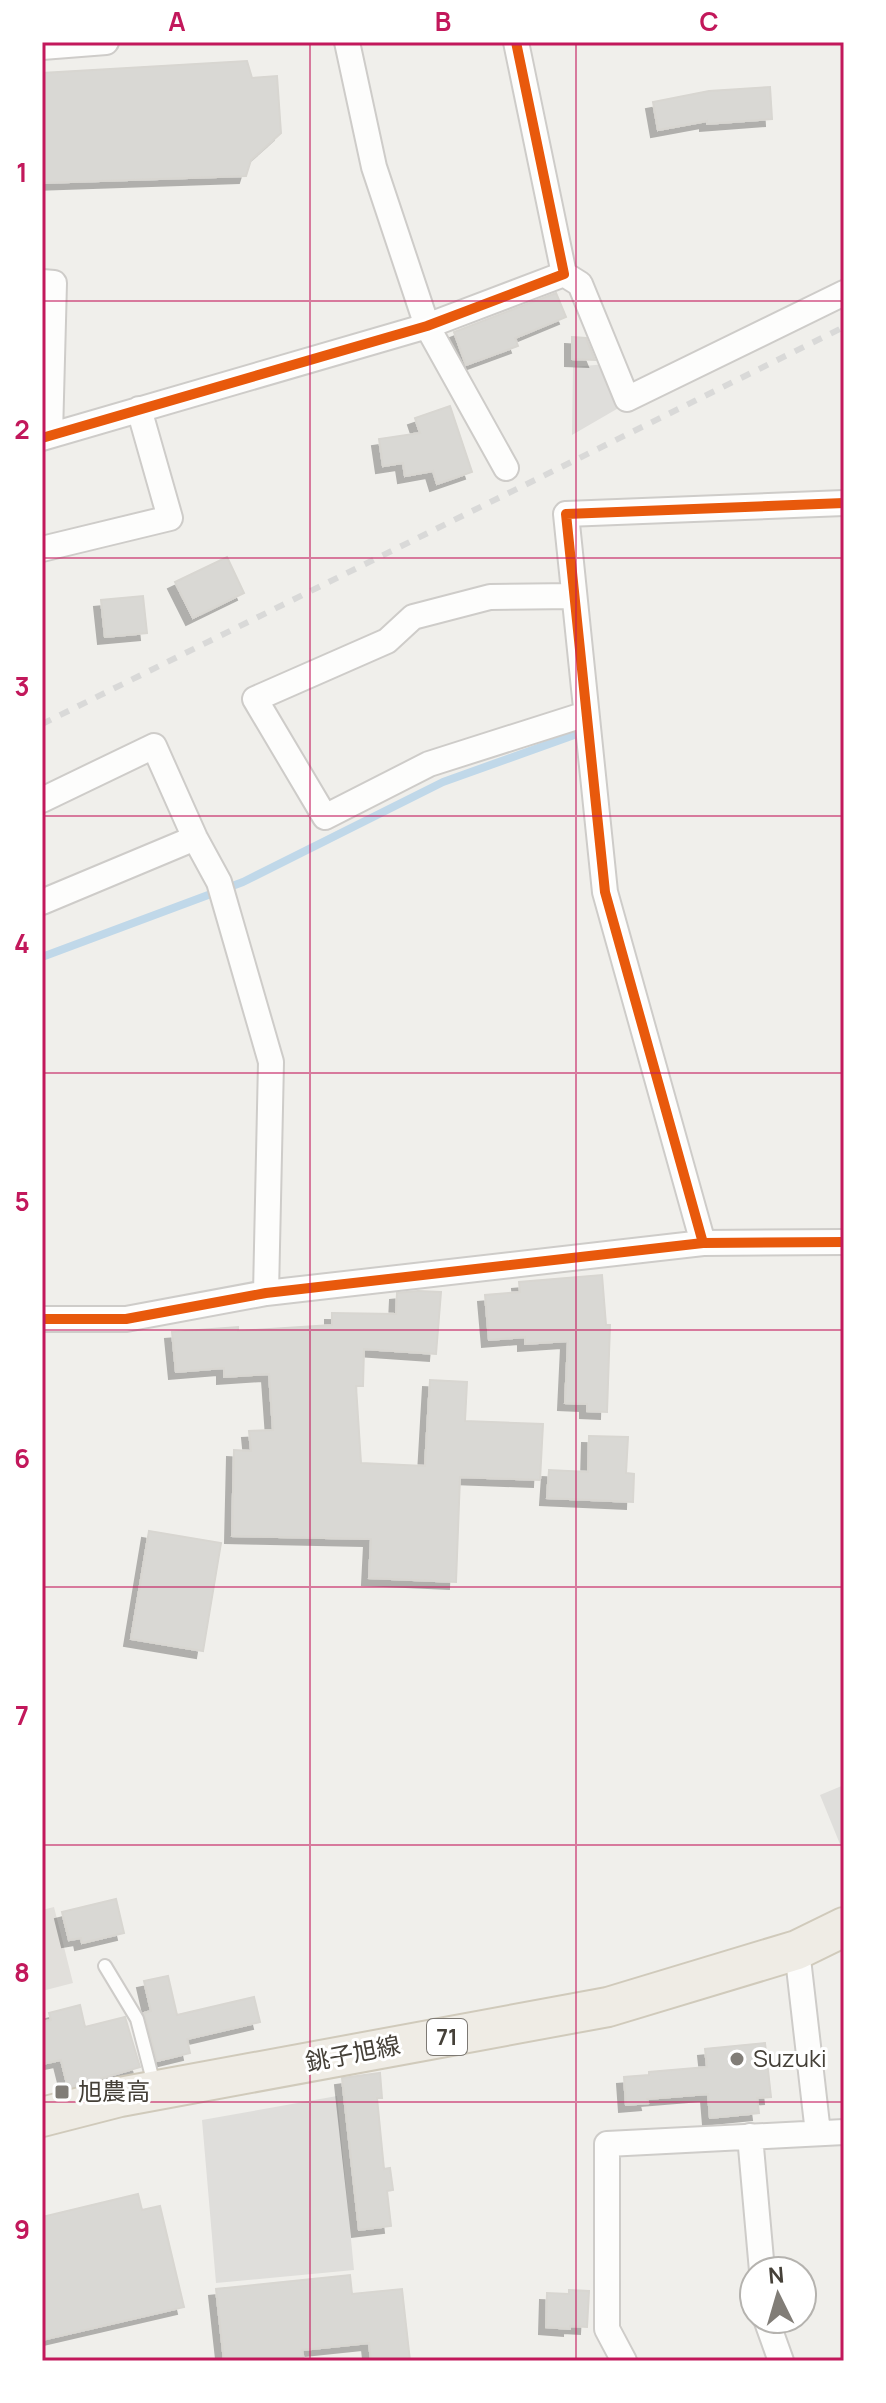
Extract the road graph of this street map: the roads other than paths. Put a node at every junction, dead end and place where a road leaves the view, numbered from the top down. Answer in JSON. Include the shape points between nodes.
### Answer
{"nodes":[{"id":1,"x":106,"y":42,"type":"edge"},
{"id":2,"x":347,"y":42,"type":"edge"},
{"id":3,"x":516,"y":42,"type":"edge"},
{"id":4,"x":42,"y":47,"type":"edge"},
{"id":5,"x":564,"y":274,"type":"junction"},
{"id":6,"x":42,"y":282,"type":"edge"},
{"id":7,"x":844,"y":293,"type":"edge"},
{"id":8,"x":427,"y":326,"type":"junction"},
{"id":9,"x":139,"y":409,"type":"junction"},
{"id":10,"x":46,"y":437,"type":"edge"},
{"id":11,"x":506,"y":468,"type":"dead end"},
{"id":12,"x":844,"y":503,"type":"edge"},
{"id":13,"x":42,"y":549,"type":"edge"},
{"id":14,"x":574,"y":596,"type":"junction"},
{"id":15,"x":586,"y":714,"type":"junction"},
{"id":16,"x":42,"y":800,"type":"edge"},
{"id":17,"x":195,"y":838,"type":"junction"},
{"id":18,"x":42,"y":902,"type":"edge"},
{"id":19,"x":844,"y":1242,"type":"edge"},
{"id":20,"x":703,"y":1243,"type":"junction"},
{"id":21,"x":266,"y":1293,"type":"junction"},
{"id":22,"x":42,"y":1319,"type":"edge"},
{"id":23,"x":844,"y":1927,"type":"edge"},
{"id":24,"x":797,"y":1950,"type":"junction"},
{"id":25,"x":105,"y":1966,"type":"dead end"},
{"id":26,"x":156,"y":2091,"type":"junction"},
{"id":27,"x":42,"y":2117,"type":"edge"},
{"id":28,"x":844,"y":2132,"type":"edge"},
{"id":29,"x":818,"y":2133,"type":"junction"},
{"id":30,"x":750,"y":2136,"type":"junction"},
{"id":31,"x":761,"y":2255,"type":"edge"},
{"id":32,"x":772,"y":2335,"type":"edge"},
{"id":33,"x":624,"y":2361,"type":"edge"},
{"id":34,"x":781,"y":2361,"type":"edge"}],
"edges":[{"from":1,"to":4,"type":"street"},
{"from":2,"to":8,"type":"street","via":[[374,167]]},
{"from":3,"to":5,"type":"street"},
{"from":5,"to":7,"type":"street","via":[[580,284],[627,399]]},
{"from":5,"to":8,"type":"street"},
{"from":6,"to":10,"type":"street","via":[[54,283]]},
{"from":8,"to":9,"type":"street"},
{"from":8,"to":11,"type":"street"},
{"from":9,"to":10,"type":"street"},
{"from":9,"to":13,"type":"street","via":[[170,518]]},
{"from":12,"to":14,"type":"street","via":[[566,514]]},
{"from":14,"to":15,"type":"street"},
{"from":14,"to":15,"type":"street","via":[[490,597],[413,617],[387,641],[255,699],[325,817],[429,764]]},
{"from":15,"to":20,"type":"street","via":[[605,892]]},
{"from":16,"to":17,"type":"street","via":[[154,746]]},
{"from":17,"to":18,"type":"street"},
{"from":17,"to":21,"type":"street","via":[[219,882],[271,1062]]},
{"from":19,"to":20,"type":"street"},
{"from":20,"to":21,"type":"street"},
{"from":21,"to":22,"type":"street","via":[[126,1319]]},
{"from":23,"to":24,"type":"main road","name":"銚子旭線","number":"71"},
{"from":24,"to":26,"type":"main road","name":"銚子旭線","number":"71","via":[[608,2007]]},
{"from":24,"to":29,"type":"street"},
{"from":25,"to":26,"type":"lane","via":[[137,2019]]},
{"from":26,"to":27,"type":"main road","name":"銚子旭線","number":"71"},
{"from":28,"to":29,"type":"street"},
{"from":29,"to":30,"type":"street"},
{"from":30,"to":31,"type":"street"},
{"from":30,"to":33,"type":"street","via":[[607,2144],[607,2329]]},
{"from":32,"to":34,"type":"street"}]}
